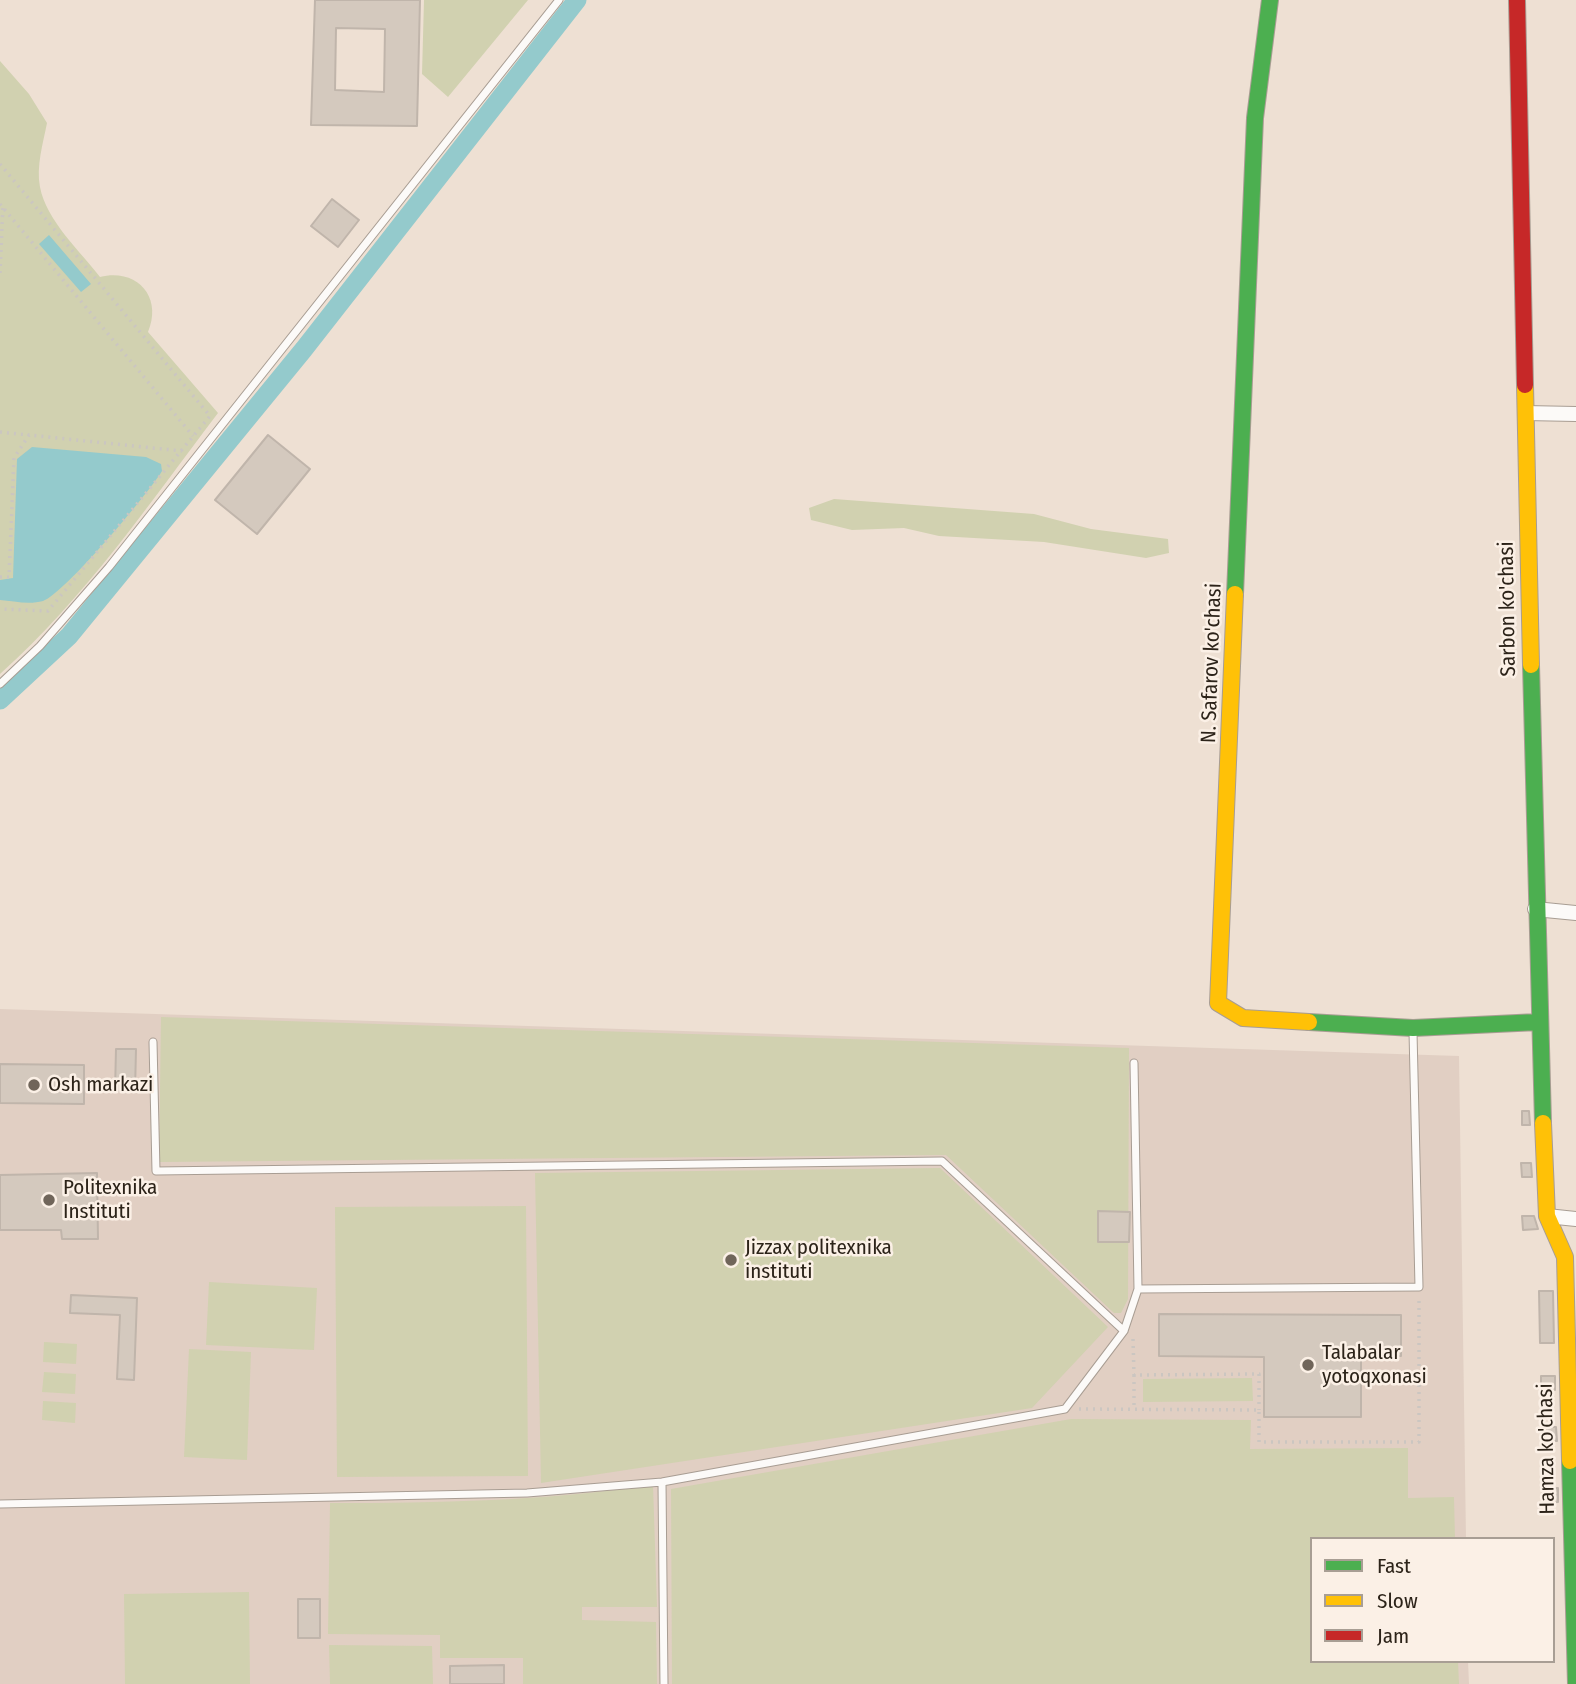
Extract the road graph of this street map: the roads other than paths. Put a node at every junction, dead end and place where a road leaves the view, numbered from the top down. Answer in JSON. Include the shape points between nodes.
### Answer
{"nodes":[{"id":1,"x":559,"y":0,"type":"edge"},
{"id":2,"x":1270,"y":0,"type":"edge"},
{"id":3,"x":1517,"y":0,"type":"edge"},
{"id":4,"x":1525,"y":413,"type":"junction"},
{"id":5,"x":1576,"y":414,"type":"edge"},
{"id":6,"x":0,"y":684,"type":"edge"},
{"id":7,"x":1535,"y":909,"type":"junction"},
{"id":8,"x":1576,"y":913,"type":"edge"},
{"id":9,"x":1538,"y":1022,"type":"junction"},
{"id":10,"x":1413,"y":1028,"type":"junction"},
{"id":11,"x":153,"y":1042,"type":"dead end"},
{"id":12,"x":1134,"y":1063,"type":"dead end"},
{"id":13,"x":1547,"y":1216,"type":"junction"},
{"id":14,"x":1576,"y":1219,"type":"edge"},
{"id":15,"x":1138,"y":1289,"type":"junction"},
{"id":16,"x":1124,"y":1332,"type":"junction"},
{"id":17,"x":662,"y":1482,"type":"junction"},
{"id":18,"x":0,"y":1504,"type":"edge"},
{"id":19,"x":664,"y":1684,"type":"edge"},
{"id":20,"x":1576,"y":1684,"type":"edge"}],
"edges":[{"from":1,"to":6,"type":"lane","via":[[109,567]]},
{"from":2,"to":10,"type":"street","name":"N. Safarov ko'chasi","via":[[1255,118],[1218,1003],[1243,1018]]},
{"from":3,"to":4,"type":"street","name":"Sarbon ko'chasi"},
{"from":4,"to":5,"type":"street"},
{"from":4,"to":7,"type":"street","name":"Sarbon ko'chasi"},
{"from":7,"to":8,"type":"street"},
{"from":7,"to":9,"type":"street","name":"Sarbon ko'chasi"},
{"from":9,"to":10,"type":"street","name":"N. Safarov ko'chasi"},
{"from":9,"to":13,"type":"street","name":"Sarbon ko'chasi"},
{"from":10,"to":15,"type":"lane","via":[[1419,1287]]},
{"from":11,"to":16,"type":"lane","via":[[156,1171],[942,1161]]},
{"from":12,"to":15,"type":"lane"},
{"from":13,"to":14,"type":"street"},
{"from":13,"to":20,"type":"street","name":"Hamza ko'chasi","via":[[1565,1257]]},
{"from":15,"to":16,"type":"lane"},
{"from":16,"to":17,"type":"lane","via":[[1065,1409]]},
{"from":17,"to":18,"type":"lane","via":[[527,1493]]},
{"from":17,"to":19,"type":"lane"}]}
